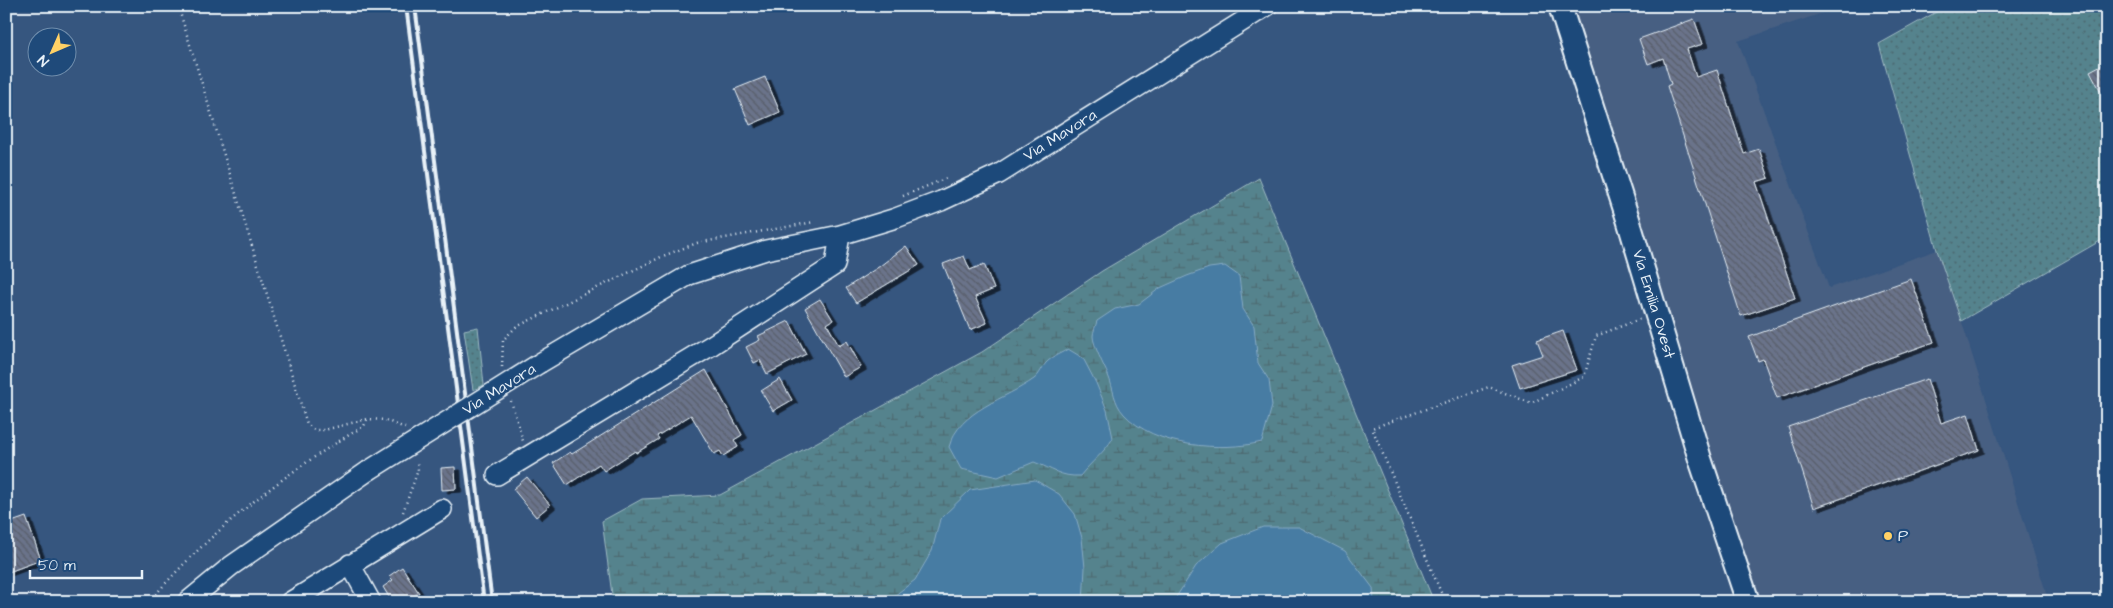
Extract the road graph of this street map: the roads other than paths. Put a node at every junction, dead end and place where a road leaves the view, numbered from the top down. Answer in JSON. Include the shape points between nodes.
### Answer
{"nodes":[{"id":1,"x":1560,"y":6,"type":"edge"},
{"id":2,"x":1265,"y":7,"type":"edge"},
{"id":3,"x":840,"y":235,"type":"junction"},
{"id":4,"x":498,"y":475,"type":"dead end"},
{"id":5,"x":442,"y":508,"type":"dead end"},
{"id":6,"x":350,"y":564,"type":"junction"},
{"id":7,"x":187,"y":602,"type":"edge"},
{"id":8,"x":290,"y":602,"type":"edge"},
{"id":9,"x":371,"y":602,"type":"edge"},
{"id":10,"x":1748,"y":602,"type":"edge"}],
"edges":[{"from":1,"to":10,"type":"main road","name":"Via Emilia Ovest"},
{"from":2,"to":3,"type":"street","name":"Via Mavora","via":[[1220,28],[999,174],[941,201]]},
{"from":3,"to":4,"type":"street","via":[[835,265],[712,346]]},
{"from":3,"to":7,"type":"street","name":"Via Mavora","bridge":true,"via":[[766,250],[689,275],[540,363],[368,471],[231,566]]},
{"from":5,"to":6,"type":"street"},
{"from":6,"to":8,"type":"street"},
{"from":6,"to":9,"type":"street"}]}
